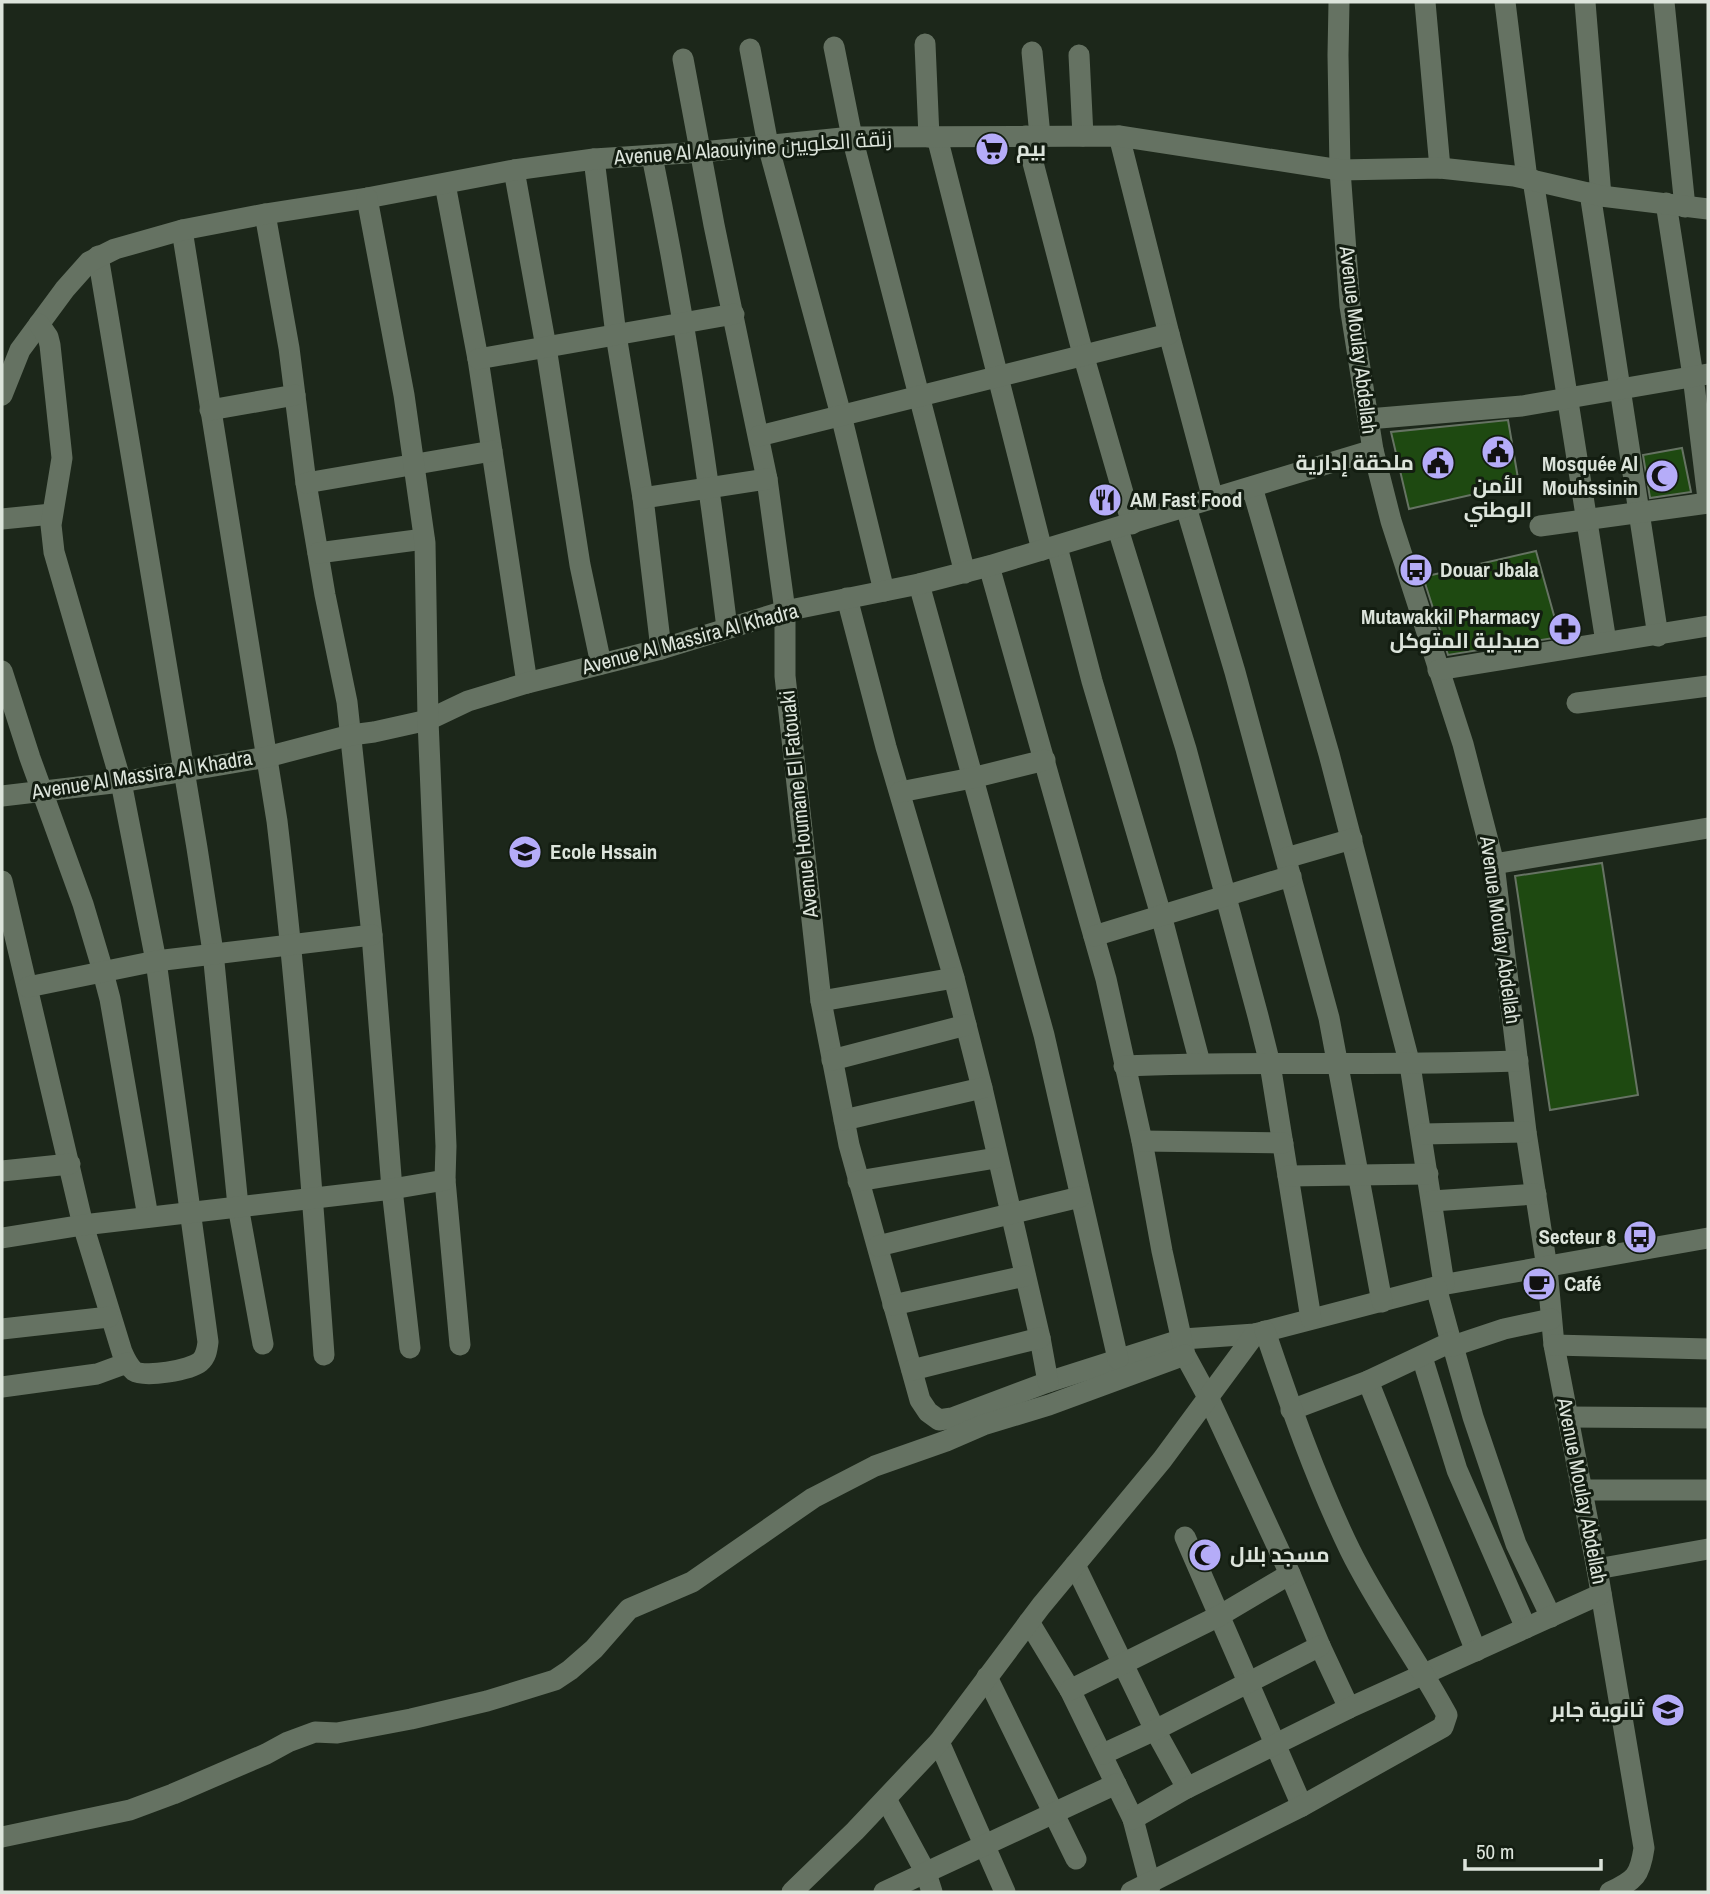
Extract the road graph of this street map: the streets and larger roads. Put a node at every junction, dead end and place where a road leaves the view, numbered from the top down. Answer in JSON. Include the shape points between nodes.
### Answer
{"nodes":[{"id":1,"x":1339,"y":2,"type":"edge"},
{"id":2,"x":1425,"y":2,"type":"edge"},
{"id":3,"x":1505,"y":2,"type":"edge"},
{"id":4,"x":1585,"y":2,"type":"edge"},
{"id":5,"x":1664,"y":2,"type":"edge"},
{"id":6,"x":925,"y":44,"type":"dead end"},
{"id":7,"x":834,"y":47,"type":"dead end"},
{"id":8,"x":750,"y":49,"type":"dead end"},
{"id":9,"x":1032,"y":52,"type":"dead end"},
{"id":10,"x":1079,"y":55,"type":"dead end"},
{"id":11,"x":683,"y":59,"type":"dead end"},
{"id":12,"x":1033,"y":136,"type":"junction"},
{"id":13,"x":1083,"y":136,"type":"junction"},
{"id":14,"x":1119,"y":136,"type":"junction"},
{"id":15,"x":852,"y":137,"type":"junction"},
{"id":16,"x":933,"y":137,"type":"junction"},
{"id":17,"x":768,"y":145,"type":"junction"},
{"id":18,"x":702,"y":152,"type":"junction"},
{"id":19,"x":652,"y":156,"type":"junction"},
{"id":20,"x":594,"y":159,"type":"junction"},
{"id":21,"x":1440,"y":168,"type":"junction"},
{"id":22,"x":514,"y":170,"type":"junction"},
{"id":23,"x":1340,"y":170,"type":"junction"},
{"id":24,"x":1530,"y":179,"type":"junction"},
{"id":25,"x":445,"y":184,"type":"junction"},
{"id":26,"x":1596,"y":195,"type":"junction"},
{"id":27,"x":367,"y":198,"type":"junction"},
{"id":28,"x":1675,"y":205,"type":"junction"},
{"id":29,"x":1708,"y":209,"type":"edge"},
{"id":30,"x":265,"y":214,"type":"junction"},
{"id":31,"x":182,"y":230,"type":"junction"},
{"id":32,"x":99,"y":256,"type":"junction"},
{"id":33,"x":734,"y":314,"type":"junction"},
{"id":34,"x":683,"y":322,"type":"junction"},
{"id":35,"x":39,"y":324,"type":"junction"},
{"id":36,"x":1169,"y":334,"type":"junction"},
{"id":37,"x":616,"y":335,"type":"junction"},
{"id":38,"x":546,"y":347,"type":"junction"},
{"id":39,"x":1083,"y":355,"type":"junction"},
{"id":40,"x":478,"y":359,"type":"junction"},
{"id":41,"x":997,"y":375,"type":"junction"},
{"id":42,"x":1700,"y":375,"type":"edge"},
{"id":43,"x":1620,"y":389,"type":"junction"},
{"id":44,"x":2,"y":395,"type":"edge"},
{"id":45,"x":295,"y":395,"type":"junction"},
{"id":46,"x":918,"y":396,"type":"junction"},
{"id":47,"x":1567,"y":398,"type":"junction"},
{"id":48,"x":210,"y":410,"type":"junction"},
{"id":49,"x":841,"y":415,"type":"junction"},
{"id":50,"x":1368,"y":419,"type":"junction"},
{"id":51,"x":759,"y":436,"type":"junction"},
{"id":52,"x":1373,"y":450,"type":"junction"},
{"id":53,"x":492,"y":451,"type":"junction"},
{"id":54,"x":415,"y":463,"type":"junction"},
{"id":55,"x":767,"y":479,"type":"junction"},
{"id":56,"x":306,"y":483,"type":"junction"},
{"id":57,"x":1252,"y":487,"type":"junction"},
{"id":58,"x":709,"y":488,"type":"junction"},
{"id":59,"x":643,"y":498,"type":"junction"},
{"id":60,"x":1213,"y":499,"type":"junction"},
{"id":61,"x":1708,"y":501,"type":"edge"},
{"id":62,"x":1186,"y":507,"type":"junction"},
{"id":63,"x":1639,"y":513,"type":"junction"},
{"id":64,"x":52,"y":514,"type":"junction"},
{"id":65,"x":2,"y":519,"type":"edge"},
{"id":66,"x":1587,"y":520,"type":"junction"},
{"id":67,"x":1540,"y":526,"type":"dead end"},
{"id":68,"x":1125,"y":527,"type":"junction"},
{"id":69,"x":424,"y":539,"type":"junction"},
{"id":70,"x":1050,"y":549,"type":"junction"},
{"id":71,"x":318,"y":554,"type":"junction"},
{"id":72,"x":989,"y":566,"type":"junction"},
{"id":73,"x":965,"y":573,"type":"junction"},
{"id":74,"x":919,"y":584,"type":"junction"},
{"id":75,"x":884,"y":591,"type":"junction"},
{"id":76,"x":847,"y":598,"type":"junction"},
{"id":77,"x":785,"y":611,"type":"junction"},
{"id":78,"x":1708,"y":626,"type":"edge"},
{"id":79,"x":727,"y":628,"type":"junction"},
{"id":80,"x":1658,"y":636,"type":"junction"},
{"id":81,"x":1606,"y":642,"type":"junction"},
{"id":82,"x":661,"y":649,"type":"junction"},
{"id":83,"x":601,"y":664,"type":"junction"},
{"id":84,"x":1438,"y":670,"type":"junction"},
{"id":85,"x":2,"y":671,"type":"edge"},
{"id":86,"x":527,"y":683,"type":"junction"},
{"id":87,"x":1708,"y":686,"type":"edge"},
{"id":88,"x":1577,"y":703,"type":"dead end"},
{"id":89,"x":428,"y":719,"type":"junction"},
{"id":90,"x":351,"y":735,"type":"junction"},
{"id":91,"x":267,"y":757,"type":"junction"},
{"id":92,"x":1045,"y":760,"type":"junction"},
{"id":93,"x":185,"y":770,"type":"junction"},
{"id":94,"x":972,"y":778,"type":"junction"},
{"id":95,"x":121,"y":782,"type":"junction"},
{"id":96,"x":41,"y":791,"type":"junction"},
{"id":97,"x":900,"y":792,"type":"junction"},
{"id":98,"x":2,"y":796,"type":"edge"},
{"id":99,"x":1708,"y":828,"type":"edge"},
{"id":100,"x":1352,"y":839,"type":"junction"},
{"id":101,"x":1494,"y":864,"type":"junction"},
{"id":102,"x":1288,"y":867,"type":"junction"},
{"id":103,"x":2,"y":881,"type":"edge"},
{"id":104,"x":1227,"y":895,"type":"junction"},
{"id":105,"x":1161,"y":915,"type":"junction"},
{"id":106,"x":372,"y":935,"type":"junction"},
{"id":107,"x":1094,"y":936,"type":"junction"},
{"id":108,"x":289,"y":945,"type":"junction"},
{"id":109,"x":213,"y":953,"type":"junction"},
{"id":110,"x":156,"y":961,"type":"junction"},
{"id":111,"x":102,"y":971,"type":"junction"},
{"id":112,"x":954,"y":978,"type":"junction"},
{"id":113,"x":28,"y":987,"type":"junction"},
{"id":114,"x":821,"y":1001,"type":"junction"},
{"id":115,"x":965,"y":1025,"type":"junction"},
{"id":116,"x":832,"y":1060,"type":"junction"},
{"id":117,"x":1518,"y":1061,"type":"junction"},
{"id":118,"x":1200,"y":1063,"type":"junction"},
{"id":119,"x":1270,"y":1064,"type":"junction"},
{"id":120,"x":1339,"y":1064,"type":"junction"},
{"id":121,"x":1410,"y":1065,"type":"junction"},
{"id":122,"x":1124,"y":1066,"type":"junction"},
{"id":123,"x":982,"y":1088,"type":"junction"},
{"id":124,"x":844,"y":1120,"type":"junction"},
{"id":125,"x":1526,"y":1132,"type":"junction"},
{"id":126,"x":1422,"y":1134,"type":"junction"},
{"id":127,"x":1142,"y":1141,"type":"junction"},
{"id":128,"x":1283,"y":1143,"type":"junction"},
{"id":129,"x":996,"y":1157,"type":"junction"},
{"id":130,"x":70,"y":1164,"type":"junction"},
{"id":131,"x":2,"y":1171,"type":"edge"},
{"id":132,"x":1428,"y":1174,"type":"junction"},
{"id":133,"x":1288,"y":1176,"type":"junction"},
{"id":134,"x":1357,"y":1176,"type":"junction"},
{"id":135,"x":445,"y":1180,"type":"junction"},
{"id":136,"x":858,"y":1181,"type":"junction"},
{"id":137,"x":392,"y":1189,"type":"junction"},
{"id":138,"x":1536,"y":1194,"type":"junction"},
{"id":139,"x":1080,"y":1197,"type":"junction"},
{"id":140,"x":313,"y":1199,"type":"junction"},
{"id":141,"x":1432,"y":1201,"type":"junction"},
{"id":142,"x":238,"y":1206,"type":"junction"},
{"id":143,"x":190,"y":1213,"type":"junction"},
{"id":144,"x":1011,"y":1214,"type":"junction"},
{"id":145,"x":148,"y":1217,"type":"junction"},
{"id":146,"x":83,"y":1225,"type":"junction"},
{"id":147,"x":2,"y":1238,"type":"edge"},
{"id":148,"x":1708,"y":1238,"type":"edge"},
{"id":149,"x":878,"y":1246,"type":"junction"},
{"id":150,"x":1547,"y":1268,"type":"junction"},
{"id":151,"x":1025,"y":1276,"type":"junction"},
{"id":152,"x":1440,"y":1286,"type":"junction"},
{"id":153,"x":1382,"y":1302,"type":"junction"},
{"id":154,"x":893,"y":1305,"type":"junction"},
{"id":155,"x":109,"y":1317,"type":"junction"},
{"id":156,"x":1311,"y":1319,"type":"junction"},
{"id":157,"x":1551,"y":1319,"type":"junction"},
{"id":158,"x":2,"y":1329,"type":"edge"},
{"id":159,"x":1260,"y":1332,"type":"junction"},
{"id":160,"x":1040,"y":1338,"type":"junction"},
{"id":161,"x":263,"y":1344,"type":"dead end"},
{"id":162,"x":1452,"y":1344,"type":"junction"},
{"id":163,"x":460,"y":1345,"type":"dead end"},
{"id":164,"x":1554,"y":1345,"type":"junction"},
{"id":165,"x":1184,"y":1347,"type":"junction"},
{"id":166,"x":410,"y":1348,"type":"dead end"},
{"id":167,"x":1708,"y":1349,"type":"edge"},
{"id":168,"x":324,"y":1355,"type":"dead end"},
{"id":169,"x":1422,"y":1357,"type":"junction"},
{"id":170,"x":1118,"y":1359,"type":"junction"},
{"id":171,"x":127,"y":1363,"type":"junction"},
{"id":172,"x":912,"y":1370,"type":"junction"},
{"id":173,"x":1367,"y":1381,"type":"junction"},
{"id":174,"x":1048,"y":1382,"type":"junction"},
{"id":175,"x":2,"y":1387,"type":"edge"},
{"id":176,"x":1209,"y":1399,"type":"junction"},
{"id":177,"x":1291,"y":1410,"type":"junction"},
{"id":178,"x":1568,"y":1417,"type":"junction"},
{"id":179,"x":1708,"y":1418,"type":"edge"},
{"id":180,"x":1581,"y":1490,"type":"junction"},
{"id":181,"x":1708,"y":1490,"type":"edge"},
{"id":182,"x":1185,"y":1537,"type":"dead end"},
{"id":183,"x":1708,"y":1549,"type":"edge"},
{"id":184,"x":1075,"y":1565,"type":"junction"},
{"id":185,"x":1597,"y":1569,"type":"junction"},
{"id":186,"x":1290,"y":1574,"type":"junction"},
{"id":187,"x":1601,"y":1594,"type":"junction"},
{"id":188,"x":1219,"y":1616,"type":"junction"},
{"id":189,"x":1551,"y":1617,"type":"junction"},
{"id":190,"x":1029,"y":1622,"type":"junction"},
{"id":191,"x":1526,"y":1628,"type":"junction"},
{"id":192,"x":1320,"y":1646,"type":"junction"},
{"id":193,"x":1475,"y":1651,"type":"junction"},
{"id":194,"x":1123,"y":1665,"type":"junction"},
{"id":195,"x":1425,"y":1674,"type":"junction"},
{"id":196,"x":987,"y":1678,"type":"junction"},
{"id":197,"x":1247,"y":1682,"type":"junction"},
{"id":198,"x":1070,"y":1690,"type":"junction"},
{"id":199,"x":1349,"y":1708,"type":"junction"},
{"id":200,"x":1155,"y":1730,"type":"junction"},
{"id":201,"x":939,"y":1742,"type":"junction"},
{"id":202,"x":1277,"y":1745,"type":"junction"},
{"id":203,"x":1102,"y":1754,"type":"junction"},
{"id":204,"x":1116,"y":1784,"type":"junction"},
{"id":205,"x":1187,"y":1788,"type":"junction"},
{"id":206,"x":886,"y":1799,"type":"junction"},
{"id":207,"x":1302,"y":1806,"type":"junction"},
{"id":208,"x":1054,"y":1813,"type":"junction"},
{"id":209,"x":1133,"y":1819,"type":"junction"},
{"id":210,"x":2,"y":1837,"type":"edge"},
{"id":211,"x":985,"y":1845,"type":"junction"},
{"id":212,"x":1076,"y":1860,"type":"dead end"},
{"id":213,"x":929,"y":1883,"type":"edge"},
{"id":214,"x":1144,"y":1890,"type":"edge"},
{"id":215,"x":792,"y":1892,"type":"edge"},
{"id":216,"x":884,"y":1892,"type":"edge"},
{"id":217,"x":1005,"y":1892,"type":"edge"},
{"id":218,"x":1609,"y":1892,"type":"edge"}],
"edges":[{"from":1,"to":23,"type":"street","name":"Avenue Moulay Abdellah"},
{"from":2,"to":21,"type":"street"},
{"from":3,"to":24,"type":"street"},
{"from":4,"to":26,"type":"street"},
{"from":5,"to":28,"type":"street"},
{"from":6,"to":16,"type":"street"},
{"from":7,"to":15,"type":"street"},
{"from":8,"to":17,"type":"street"},
{"from":9,"to":12,"type":"street"},
{"from":10,"to":13,"type":"street"},
{"from":11,"to":18,"type":"street","name":"Avenue Houmane El Fatouaki"},
{"from":12,"to":13,"type":"street","name":"Avenue Al Alaouiyine زنقة العلويين"},
{"from":12,"to":16,"type":"street","name":"Avenue Al Alaouiyine زنقة العلويين"},
{"from":12,"to":39,"type":"street"},
{"from":13,"to":14,"type":"street","name":"Avenue Al Alaouiyine زنقة العلويين"},
{"from":14,"to":23,"type":"street","name":"Avenue Al Alaouiyine زنقة العلويين"},
{"from":14,"to":36,"type":"street"},
{"from":15,"to":16,"type":"street","name":"Avenue Al Alaouiyine زنقة العلويين"},
{"from":15,"to":17,"type":"street","name":"Avenue Al Alaouiyine زنقة العلويين"},
{"from":15,"to":46,"type":"street"},
{"from":16,"to":41,"type":"street"},
{"from":17,"to":18,"type":"street","name":"Avenue Al Alaouiyine زنقة العلويين"},
{"from":17,"to":49,"type":"street"},
{"from":18,"to":19,"type":"street","name":"Avenue Al Alaouiyine زنقة العلويين"},
{"from":18,"to":33,"type":"street","name":"Avenue Houmane El Fatouaki"},
{"from":19,"to":20,"type":"street","name":"Avenue Al Alaouiyine زنقة العلويين"},
{"from":19,"to":34,"type":"street"},
{"from":20,"to":22,"type":"street","name":"Avenue Al Alaouiyine زنقة العلويين"},
{"from":20,"to":37,"type":"street"},
{"from":21,"to":23,"type":"street","name":"Avenue Al Alaouiyine زنقة العلويين"},
{"from":21,"to":24,"type":"street","name":"Avenue Al Alaouiyine زنقة العلويين"},
{"from":22,"to":25,"type":"street","name":"Avenue Al Alaouiyine زنقة العلويين"},
{"from":22,"to":38,"type":"street"},
{"from":23,"to":50,"type":"street","name":"Avenue Moulay Abdellah","via":[[1350,306]]},
{"from":24,"to":26,"type":"street","name":"Avenue Al Alaouiyine زنقة العلويين"},
{"from":24,"to":47,"type":"street"},
{"from":25,"to":27,"type":"street","name":"Avenue Al Alaouiyine زنقة العلويين"},
{"from":25,"to":40,"type":"street"},
{"from":26,"to":28,"type":"street","name":"Avenue Al Alaouiyine زنقة العلويين"},
{"from":26,"to":43,"type":"street"},
{"from":27,"to":30,"type":"street","name":"Avenue Al Alaouiyine زنقة العلويين"},
{"from":27,"to":54,"type":"street"},
{"from":28,"to":29,"type":"street","name":"Avenue Al Alaouiyine زنقة العلويين"},
{"from":28,"to":42,"type":"street"},
{"from":30,"to":31,"type":"street","name":"Avenue Al Alaouiyine زنقة العلويين"},
{"from":30,"to":45,"type":"street"},
{"from":31,"to":32,"type":"street","name":"Avenue Al Alaouiyine زنقة العلويين"},
{"from":31,"to":48,"type":"street"},
{"from":32,"to":35,"type":"street","name":"Avenue Al Alaouiyine زنقة العلويين","via":[[77,274]]},
{"from":32,"to":93,"type":"street"},
{"from":33,"to":34,"type":"street"},
{"from":33,"to":51,"type":"street","name":"Avenue Houmane El Fatouaki"},
{"from":34,"to":37,"type":"street"},
{"from":34,"to":58,"type":"street"},
{"from":35,"to":44,"type":"street","name":"Avenue Al Alaouiyine زنقة العلويين","via":[[20,350]]},
{"from":35,"to":64,"type":"street","via":[[50,345],[62,458]]},
{"from":36,"to":39,"type":"street"},
{"from":36,"to":60,"type":"street"},
{"from":37,"to":38,"type":"street"},
{"from":37,"to":59,"type":"street"},
{"from":38,"to":40,"type":"street"},
{"from":38,"to":83,"type":"street","via":[[580,565]]},
{"from":39,"to":41,"type":"street"},
{"from":39,"to":68,"type":"street"},
{"from":40,"to":53,"type":"street"},
{"from":41,"to":46,"type":"street"},
{"from":41,"to":70,"type":"street"},
{"from":42,"to":43,"type":"street"},
{"from":42,"to":61,"type":"street"},
{"from":43,"to":47,"type":"street"},
{"from":43,"to":63,"type":"street"},
{"from":45,"to":48,"type":"street"},
{"from":45,"to":56,"type":"street"},
{"from":46,"to":49,"type":"street"},
{"from":46,"to":73,"type":"street"},
{"from":47,"to":50,"type":"street"},
{"from":47,"to":66,"type":"street"},
{"from":48,"to":91,"type":"street"},
{"from":49,"to":51,"type":"street"},
{"from":49,"to":75,"type":"street"},
{"from":50,"to":52,"type":"street","name":"Avenue Moulay Abdellah"},
{"from":51,"to":55,"type":"street","name":"Avenue Houmane El Fatouaki"},
{"from":52,"to":57,"type":"street","name":"Avenue Al Massira Al Khadra"},
{"from":52,"to":84,"type":"street","name":"Avenue Moulay Abdellah"},
{"from":53,"to":54,"type":"street"},
{"from":53,"to":86,"type":"street"},
{"from":54,"to":56,"type":"street"},
{"from":54,"to":69,"type":"street"},
{"from":55,"to":58,"type":"street"},
{"from":55,"to":77,"type":"street","name":"Avenue Houmane El Fatouaki"},
{"from":56,"to":71,"type":"street"},
{"from":57,"to":60,"type":"street","name":"Avenue Al Massira Al Khadra"},
{"from":57,"to":100,"type":"street"},
{"from":58,"to":59,"type":"street"},
{"from":58,"to":79,"type":"street"},
{"from":59,"to":82,"type":"street"},
{"from":60,"to":62,"type":"street","name":"Avenue Al Massira Al Khadra"},
{"from":61,"to":63,"type":"street"},
{"from":62,"to":68,"type":"street","name":"Avenue Al Massira Al Khadra"},
{"from":62,"to":102,"type":"street"},
{"from":63,"to":66,"type":"street"},
{"from":63,"to":80,"type":"street"},
{"from":64,"to":65,"type":"street"},
{"from":64,"to":95,"type":"street","via":[[54,552]]},
{"from":66,"to":67,"type":"street"},
{"from":66,"to":81,"type":"street"},
{"from":68,"to":70,"type":"street","name":"Avenue Al Massira Al Khadra"},
{"from":68,"to":104,"type":"street"},
{"from":69,"to":71,"type":"street"},
{"from":69,"to":89,"type":"street"},
{"from":70,"to":72,"type":"street","name":"Avenue Al Massira Al Khadra"},
{"from":70,"to":105,"type":"street"},
{"from":71,"to":90,"type":"street"},
{"from":72,"to":73,"type":"street","name":"Avenue Al Massira Al Khadra"},
{"from":72,"to":92,"type":"street"},
{"from":73,"to":74,"type":"street","name":"Avenue Al Massira Al Khadra"},
{"from":74,"to":75,"type":"street","name":"Avenue Al Massira Al Khadra"},
{"from":74,"to":94,"type":"street"},
{"from":75,"to":76,"type":"street","name":"Avenue Al Massira Al Khadra"},
{"from":76,"to":77,"type":"street","name":"Avenue Al Massira Al Khadra"},
{"from":76,"to":97,"type":"street"},
{"from":77,"to":79,"type":"street","name":"Avenue Al Massira Al Khadra"},
{"from":77,"to":114,"type":"street","name":"Avenue Houmane El Fatouaki","via":[[785,676]]},
{"from":78,"to":80,"type":"street"},
{"from":79,"to":82,"type":"street","name":"Avenue Al Massira Al Khadra"},
{"from":80,"to":81,"type":"street"},
{"from":81,"to":84,"type":"street"},
{"from":82,"to":83,"type":"street","name":"Avenue Al Massira Al Khadra"},
{"from":83,"to":86,"type":"street","name":"Avenue Al Massira Al Khadra"},
{"from":84,"to":101,"type":"street","name":"Avenue Moulay Abdellah"},
{"from":85,"to":96,"type":"street"},
{"from":86,"to":89,"type":"street","name":"Avenue Al Massira Al Khadra"},
{"from":87,"to":88,"type":"street"},
{"from":89,"to":90,"type":"street","name":"Avenue Al Massira Al Khadra"},
{"from":89,"to":135,"type":"street"},
{"from":90,"to":91,"type":"street","name":"Avenue Al Massira Al Khadra"},
{"from":90,"to":106,"type":"street"},
{"from":91,"to":93,"type":"street","name":"Avenue Al Massira Al Khadra"},
{"from":91,"to":108,"type":"street"},
{"from":92,"to":94,"type":"street"},
{"from":92,"to":107,"type":"street"},
{"from":93,"to":95,"type":"street","name":"Avenue Al Massira Al Khadra"},
{"from":93,"to":109,"type":"street"},
{"from":94,"to":97,"type":"street"},
{"from":94,"to":139,"type":"street","via":[[1044,1035]]},
{"from":95,"to":96,"type":"street","name":"Avenue Al Massira Al Khadra"},
{"from":95,"to":110,"type":"street"},
{"from":96,"to":98,"type":"street","name":"Avenue Al Massira Al Khadra"},
{"from":96,"to":111,"type":"street","via":[[83,904]]},
{"from":97,"to":112,"type":"street"},
{"from":99,"to":101,"type":"street"},
{"from":100,"to":102,"type":"street"},
{"from":100,"to":121,"type":"street"},
{"from":101,"to":117,"type":"street","name":"Avenue Moulay Abdellah"},
{"from":102,"to":104,"type":"street"},
{"from":102,"to":120,"type":"street"},
{"from":103,"to":113,"type":"street"},
{"from":104,"to":105,"type":"street"},
{"from":104,"to":119,"type":"street"},
{"from":105,"to":107,"type":"street"},
{"from":105,"to":118,"type":"street"},
{"from":106,"to":108,"type":"street"},
{"from":106,"to":137,"type":"street"},
{"from":107,"to":122,"type":"street"},
{"from":108,"to":109,"type":"street"},
{"from":108,"to":140,"type":"street"},
{"from":109,"to":110,"type":"street"},
{"from":109,"to":142,"type":"street"},
{"from":110,"to":111,"type":"street"},
{"from":110,"to":143,"type":"street"},
{"from":111,"to":113,"type":"street"},
{"from":111,"to":145,"type":"street"},
{"from":112,"to":114,"type":"street"},
{"from":112,"to":115,"type":"street"},
{"from":113,"to":130,"type":"street"},
{"from":114,"to":116,"type":"street","name":"Avenue Houmane El Fatouaki"},
{"from":115,"to":116,"type":"street"},
{"from":115,"to":123,"type":"street"},
{"from":116,"to":124,"type":"street","name":"Avenue Houmane El Fatouaki"},
{"from":117,"to":121,"type":"street"},
{"from":117,"to":125,"type":"street","name":"Avenue Moulay Abdellah"},
{"from":118,"to":119,"type":"street"},
{"from":118,"to":122,"type":"street"},
{"from":119,"to":120,"type":"street"},
{"from":119,"to":128,"type":"street"},
{"from":120,"to":121,"type":"street"},
{"from":120,"to":134,"type":"street"},
{"from":121,"to":126,"type":"street"},
{"from":122,"to":127,"type":"street"},
{"from":123,"to":124,"type":"street"},
{"from":123,"to":129,"type":"street"},
{"from":124,"to":136,"type":"street","name":"Avenue Houmane El Fatouaki"},
{"from":125,"to":126,"type":"street"},
{"from":125,"to":138,"type":"street","name":"Avenue Moulay Abdellah"},
{"from":126,"to":132,"type":"street"},
{"from":127,"to":128,"type":"street"},
{"from":127,"to":165,"type":"street"},
{"from":128,"to":133,"type":"street"},
{"from":129,"to":136,"type":"street"},
{"from":129,"to":144,"type":"street"},
{"from":130,"to":131,"type":"street"},
{"from":130,"to":146,"type":"street"},
{"from":132,"to":134,"type":"street"},
{"from":132,"to":141,"type":"street"},
{"from":133,"to":134,"type":"street"},
{"from":133,"to":156,"type":"street"},
{"from":134,"to":153,"type":"street"},
{"from":135,"to":137,"type":"street"},
{"from":135,"to":163,"type":"street"},
{"from":136,"to":149,"type":"street","name":"Avenue Houmane El Fatouaki"},
{"from":137,"to":140,"type":"street"},
{"from":137,"to":166,"type":"street"},
{"from":138,"to":141,"type":"street"},
{"from":138,"to":150,"type":"street","name":"Avenue Moulay Abdellah"},
{"from":139,"to":144,"type":"street"},
{"from":139,"to":170,"type":"street"},
{"from":140,"to":142,"type":"street"},
{"from":140,"to":168,"type":"street"},
{"from":141,"to":152,"type":"street"},
{"from":142,"to":143,"type":"street"},
{"from":142,"to":161,"type":"street"},
{"from":143,"to":145,"type":"street"},
{"from":143,"to":171,"type":"street","via":[[206,1354],[193,1367],[145,1374]]},
{"from":144,"to":149,"type":"street"},
{"from":144,"to":151,"type":"street"},
{"from":145,"to":146,"type":"street"},
{"from":146,"to":147,"type":"street"},
{"from":146,"to":155,"type":"street"},
{"from":148,"to":150,"type":"street"},
{"from":149,"to":154,"type":"street","name":"Avenue Houmane El Fatouaki"},
{"from":150,"to":152,"type":"street"},
{"from":150,"to":157,"type":"street","name":"Avenue Moulay Abdellah"},
{"from":151,"to":154,"type":"street"},
{"from":151,"to":160,"type":"street"},
{"from":152,"to":153,"type":"street"},
{"from":152,"to":162,"type":"street"},
{"from":153,"to":156,"type":"street"},
{"from":154,"to":172,"type":"street","name":"Avenue Houmane El Fatouaki"},
{"from":155,"to":158,"type":"street"},
{"from":155,"to":171,"type":"street"},
{"from":156,"to":159,"type":"street"},
{"from":157,"to":162,"type":"street"},
{"from":157,"to":164,"type":"street","name":"Avenue Moulay Abdellah"},
{"from":159,"to":165,"type":"street"},
{"from":159,"to":176,"type":"street"},
{"from":159,"to":177,"type":"street"},
{"from":160,"to":172,"type":"street"},
{"from":160,"to":174,"type":"street"},
{"from":162,"to":169,"type":"street"},
{"from":162,"to":189,"type":"street","via":[[1516,1544]]},
{"from":164,"to":167,"type":"street"},
{"from":164,"to":178,"type":"street","name":"Avenue Moulay Abdellah"},
{"from":165,"to":170,"type":"street"},
{"from":165,"to":176,"type":"street"},
{"from":165,"to":210,"type":"street","via":[[1049,1405],[875,1466],[813,1498],[692,1582],[629,1609],[594,1649],[555,1680],[411,1719],[337,1733],[315,1732],[130,1810]]},
{"from":169,"to":173,"type":"street"},
{"from":169,"to":191,"type":"street","via":[[1457,1470]]},
{"from":170,"to":174,"type":"street"},
{"from":171,"to":175,"type":"street","via":[[97,1374]]},
{"from":172,"to":174,"type":"street","name":"Avenue Houmane El Fatouaki","via":[[920,1400],[928,1412],[943,1420]]},
{"from":173,"to":177,"type":"street"},
{"from":173,"to":193,"type":"street"},
{"from":176,"to":184,"type":"street"},
{"from":176,"to":186,"type":"street"},
{"from":177,"to":195,"type":"street","via":[[1350,1551]]},
{"from":178,"to":179,"type":"street"},
{"from":178,"to":180,"type":"street","name":"Avenue Moulay Abdellah"},
{"from":180,"to":181,"type":"street"},
{"from":180,"to":185,"type":"street","name":"Avenue Moulay Abdellah"},
{"from":182,"to":188,"type":"street"},
{"from":183,"to":185,"type":"street"},
{"from":184,"to":190,"type":"street"},
{"from":184,"to":194,"type":"street"},
{"from":185,"to":187,"type":"street","name":"Avenue Moulay Abdellah"},
{"from":186,"to":188,"type":"street"},
{"from":186,"to":192,"type":"street"},
{"from":187,"to":189,"type":"street"},
{"from":187,"to":218,"type":"street","name":"Avenue Moulay Abdellah","via":[[1644,1848],[1634,1878]]},
{"from":188,"to":194,"type":"street"},
{"from":188,"to":197,"type":"street"},
{"from":189,"to":191,"type":"street"},
{"from":190,"to":196,"type":"street"},
{"from":190,"to":198,"type":"street"},
{"from":191,"to":193,"type":"street"},
{"from":192,"to":197,"type":"street"},
{"from":192,"to":199,"type":"street"},
{"from":193,"to":195,"type":"street"},
{"from":194,"to":198,"type":"street"},
{"from":194,"to":200,"type":"street"},
{"from":195,"to":199,"type":"street"},
{"from":195,"to":207,"type":"street","via":[[1447,1715],[1443,1727]]},
{"from":196,"to":201,"type":"street"},
{"from":196,"to":208,"type":"street"},
{"from":197,"to":200,"type":"street"},
{"from":197,"to":202,"type":"street"},
{"from":198,"to":203,"type":"street"},
{"from":199,"to":202,"type":"street"},
{"from":200,"to":203,"type":"street"},
{"from":200,"to":205,"type":"street"},
{"from":201,"to":206,"type":"street"},
{"from":201,"to":211,"type":"street"},
{"from":202,"to":205,"type":"street"},
{"from":202,"to":207,"type":"street"},
{"from":203,"to":204,"type":"street"},
{"from":204,"to":208,"type":"street"},
{"from":204,"to":209,"type":"street"},
{"from":205,"to":209,"type":"street"},
{"from":206,"to":213,"type":"street"},
{"from":206,"to":215,"type":"street"},
{"from":207,"to":214,"type":"street"},
{"from":208,"to":211,"type":"street"},
{"from":208,"to":212,"type":"street"},
{"from":209,"to":214,"type":"street"},
{"from":211,"to":213,"type":"street"},
{"from":211,"to":217,"type":"street"},
{"from":213,"to":216,"type":"street"}]}
